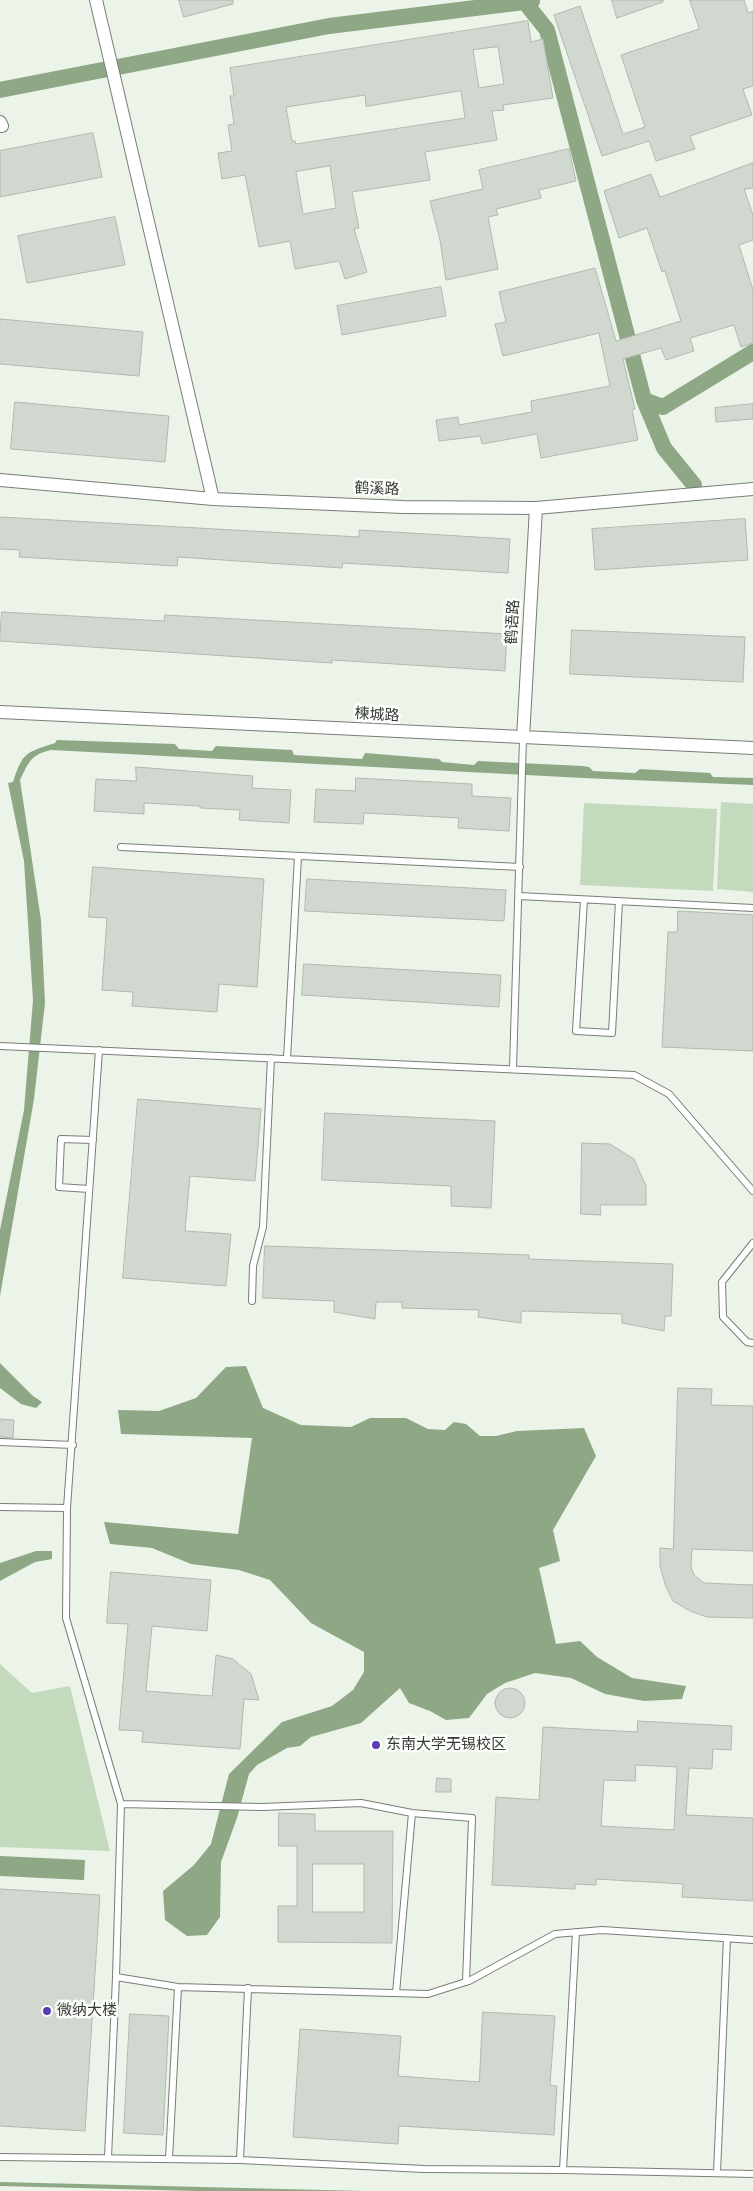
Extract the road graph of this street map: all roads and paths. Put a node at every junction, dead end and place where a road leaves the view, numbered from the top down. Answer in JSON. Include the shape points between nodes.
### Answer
{"nodes":[{"id":1,"x":96,"y":0,"type":"edge"},
{"id":2,"x":0,"y":480,"type":"edge"},
{"id":3,"x":753,"y":490,"type":"edge"},
{"id":4,"x":213,"y":499,"type":"junction"},
{"id":5,"x":536,"y":508,"type":"junction"},
{"id":6,"x":0,"y":712,"type":"edge"},
{"id":7,"x":523,"y":738,"type":"junction"},
{"id":8,"x":753,"y":748,"type":"edge"},
{"id":9,"x":120,"y":847,"type":"dead end"},
{"id":10,"x":298,"y":856,"type":"junction"},
{"id":11,"x":520,"y":867,"type":"junction"},
{"id":12,"x":519,"y":896,"type":"junction"},
{"id":13,"x":584,"y":900,"type":"junction"},
{"id":14,"x":619,"y":901,"type":"junction"},
{"id":15,"x":753,"y":908,"type":"edge"},
{"id":16,"x":0,"y":1046,"type":"edge"},
{"id":17,"x":99,"y":1050,"type":"junction"},
{"id":18,"x":271,"y":1058,"type":"junction"},
{"id":19,"x":287,"y":1059,"type":"junction"},
{"id":20,"x":513,"y":1068,"type":"junction"},
{"id":21,"x":93,"y":1140,"type":"junction"},
{"id":22,"x":90,"y":1189,"type":"junction"},
{"id":23,"x":753,"y":1191,"type":"edge"},
{"id":24,"x":753,"y":1243,"type":"edge"},
{"id":25,"x":252,"y":1301,"type":"dead end"},
{"id":26,"x":753,"y":1343,"type":"edge"},
{"id":27,"x":0,"y":1442,"type":"edge"},
{"id":28,"x":73,"y":1445,"type":"junction"},
{"id":29,"x":0,"y":1507,"type":"edge"},
{"id":30,"x":67,"y":1508,"type":"junction"},
{"id":31,"x":121,"y":1804,"type":"junction"},
{"id":32,"x":412,"y":1813,"type":"junction"},
{"id":33,"x":576,"y":1932,"type":"junction"},
{"id":34,"x":727,"y":1938,"type":"junction"},
{"id":35,"x":753,"y":1940,"type":"edge"},
{"id":36,"x":116,"y":1977,"type":"junction"},
{"id":37,"x":466,"y":1982,"type":"junction"},
{"id":38,"x":178,"y":1987,"type":"junction"},
{"id":39,"x":248,"y":1988,"type":"junction"},
{"id":40,"x":396,"y":1993,"type":"junction"},
{"id":41,"x":0,"y":2157,"type":"edge"},
{"id":42,"x":108,"y":2157,"type":"junction"},
{"id":43,"x":169,"y":2159,"type":"junction"},
{"id":44,"x":240,"y":2160,"type":"junction"},
{"id":45,"x":563,"y":2170,"type":"junction"},
{"id":46,"x":717,"y":2173,"type":"junction"},
{"id":47,"x":753,"y":2174,"type":"edge"}],
"edges":[{"from":1,"to":4,"type":"street"},
{"from":2,"to":4,"type":"street","name":"鹤溪路"},
{"from":3,"to":5,"type":"street","name":"鹤溪路"},
{"from":4,"to":5,"type":"street","name":"鹤溪路","via":[[403,507]]},
{"from":5,"to":7,"type":"street","name":"鹤语路"},
{"from":6,"to":7,"type":"street","name":"楝城路"},
{"from":7,"to":8,"type":"street","name":"楝城路"},
{"from":7,"to":11,"type":"lane"},
{"from":9,"to":10,"type":"lane"},
{"from":10,"to":11,"type":"lane"},
{"from":10,"to":19,"type":"lane"},
{"from":11,"to":12,"type":"lane"},
{"from":12,"to":13,"type":"lane"},
{"from":12,"to":20,"type":"lane"},
{"from":13,"to":14,"type":"lane"},
{"from":13,"to":14,"type":"lane","via":[[576,1031],[612,1033]]},
{"from":14,"to":15,"type":"lane"},
{"from":16,"to":17,"type":"lane"},
{"from":17,"to":18,"type":"lane"},
{"from":17,"to":21,"type":"lane"},
{"from":18,"to":19,"type":"lane"},
{"from":18,"to":25,"type":"lane","via":[[263,1226],[253,1266]]},
{"from":19,"to":20,"type":"lane"},
{"from":20,"to":23,"type":"lane","via":[[634,1075],[669,1094]]},
{"from":21,"to":22,"type":"lane"},
{"from":21,"to":22,"type":"lane","via":[[61,1139],[59,1187]]},
{"from":22,"to":28,"type":"lane"},
{"from":24,"to":26,"type":"lane","via":[[722,1282],[723,1317],[747,1342]]},
{"from":27,"to":28,"type":"lane"},
{"from":28,"to":30,"type":"lane"},
{"from":29,"to":30,"type":"lane"},
{"from":30,"to":31,"type":"lane","via":[[66,1618]]},
{"from":31,"to":32,"type":"lane","via":[[262,1807],[361,1803]]},
{"from":31,"to":36,"type":"lane"},
{"from":32,"to":37,"type":"lane","via":[[472,1818]]},
{"from":32,"to":40,"type":"lane"},
{"from":33,"to":34,"type":"lane","via":[[602,1930]]},
{"from":33,"to":37,"type":"lane","via":[[555,1934]]},
{"from":33,"to":45,"type":"lane"},
{"from":34,"to":35,"type":"lane"},
{"from":34,"to":46,"type":"lane"},
{"from":36,"to":38,"type":"lane"},
{"from":36,"to":42,"type":"lane"},
{"from":37,"to":40,"type":"lane","via":[[428,1994]]},
{"from":38,"to":39,"type":"lane"},
{"from":38,"to":43,"type":"lane"},
{"from":39,"to":40,"type":"lane"},
{"from":39,"to":44,"type":"lane"},
{"from":41,"to":42,"type":"lane"},
{"from":42,"to":43,"type":"lane"},
{"from":43,"to":44,"type":"lane"},
{"from":44,"to":45,"type":"lane","via":[[424,2169]]},
{"from":45,"to":46,"type":"lane"},
{"from":46,"to":47,"type":"lane"}]}
